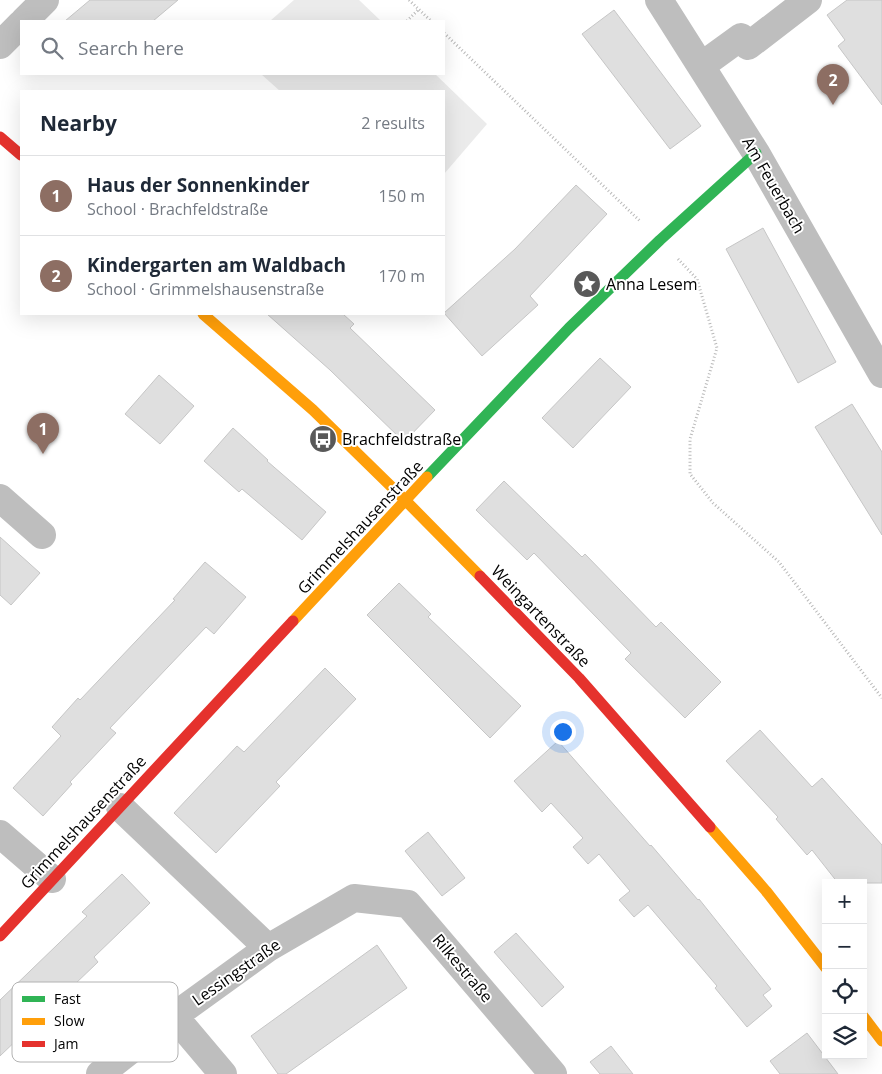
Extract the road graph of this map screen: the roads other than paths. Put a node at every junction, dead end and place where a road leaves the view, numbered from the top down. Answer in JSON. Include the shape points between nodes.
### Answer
{"nodes":[{"id":1,"x":45,"y":0,"type":"edge"},
{"id":2,"x":658,"y":0,"type":"edge"},
{"id":3,"x":808,"y":0,"type":"edge"},
{"id":4,"x":26,"y":20,"type":"edge"},
{"id":5,"x":20,"y":26,"type":"edge"},
{"id":6,"x":0,"y":45,"type":"edge"},
{"id":7,"x":701,"y":66,"type":"junction"},
{"id":8,"x":0,"y":137,"type":"edge"},
{"id":9,"x":756,"y":153,"type":"junction"},
{"id":10,"x":20,"y":155,"type":"edge"},
{"id":11,"x":203,"y":315,"type":"edge"},
{"id":12,"x":882,"y":374,"type":"edge"},
{"id":13,"x":0,"y":498,"type":"edge"},
{"id":14,"x":406,"y":501,"type":"junction"},
{"id":15,"x":42,"y":535,"type":"dead end"},
{"id":16,"x":120,"y":807,"type":"junction"},
{"id":17,"x":0,"y":834,"type":"edge"},
{"id":18,"x":52,"y":879,"type":"junction"},
{"id":19,"x":354,"y":898,"type":"joint"},
{"id":20,"x":0,"y":936,"type":"edge"},
{"id":21,"x":268,"y":948,"type":"junction"},
{"id":22,"x":822,"y":963,"type":"edge"},
{"id":23,"x":178,"y":1013,"type":"edge"},
{"id":24,"x":178,"y":1021,"type":"edge"},
{"id":25,"x":867,"y":1021,"type":"edge"},
{"id":26,"x":882,"y":1041,"type":"edge"},
{"id":27,"x":115,"y":1062,"type":"edge"},
{"id":28,"x":100,"y":1074,"type":"edge"},
{"id":29,"x":223,"y":1074,"type":"edge"},
{"id":30,"x":553,"y":1074,"type":"edge"}],
"edges":[{"from":1,"to":4,"type":"street"},
{"from":2,"to":7,"type":"street","name":"Am Feuerbach"},
{"from":3,"to":7,"type":"street","via":[[748,46],[741,37]]},
{"from":5,"to":6,"type":"street"},
{"from":7,"to":9,"type":"street","name":"Am Feuerbach"},
{"from":8,"to":10,"type":"street"},
{"from":9,"to":12,"type":"street","name":"Am Feuerbach"},
{"from":9,"to":14,"type":"street","name":"Grimmelshausenstraße","via":[[570,328]]},
{"from":11,"to":14,"type":"street","name":"Weingartenstraße","via":[[313,410]]},
{"from":13,"to":15,"type":"street"},
{"from":14,"to":16,"type":"street","name":"Grimmelshausenstraße"},
{"from":14,"to":22,"type":"street","name":"Weingartenstraße","via":[[579,678],[766,891]]},
{"from":16,"to":18,"type":"street","name":"Grimmelshausenstraße"},
{"from":16,"to":21,"type":"street"},
{"from":17,"to":18,"type":"street"},
{"from":18,"to":20,"type":"street","name":"Grimmelshausenstraße"},
{"from":19,"to":21,"type":"street","name":"Lessingstraße"},
{"from":19,"to":30,"type":"street","name":"Rilkestraße","via":[[408,904]]},
{"from":21,"to":23,"type":"street","name":"Lessingstraße"},
{"from":24,"to":29,"type":"street"},
{"from":25,"to":26,"type":"street"},
{"from":27,"to":28,"type":"street","name":"Lessingstraße"}]}
